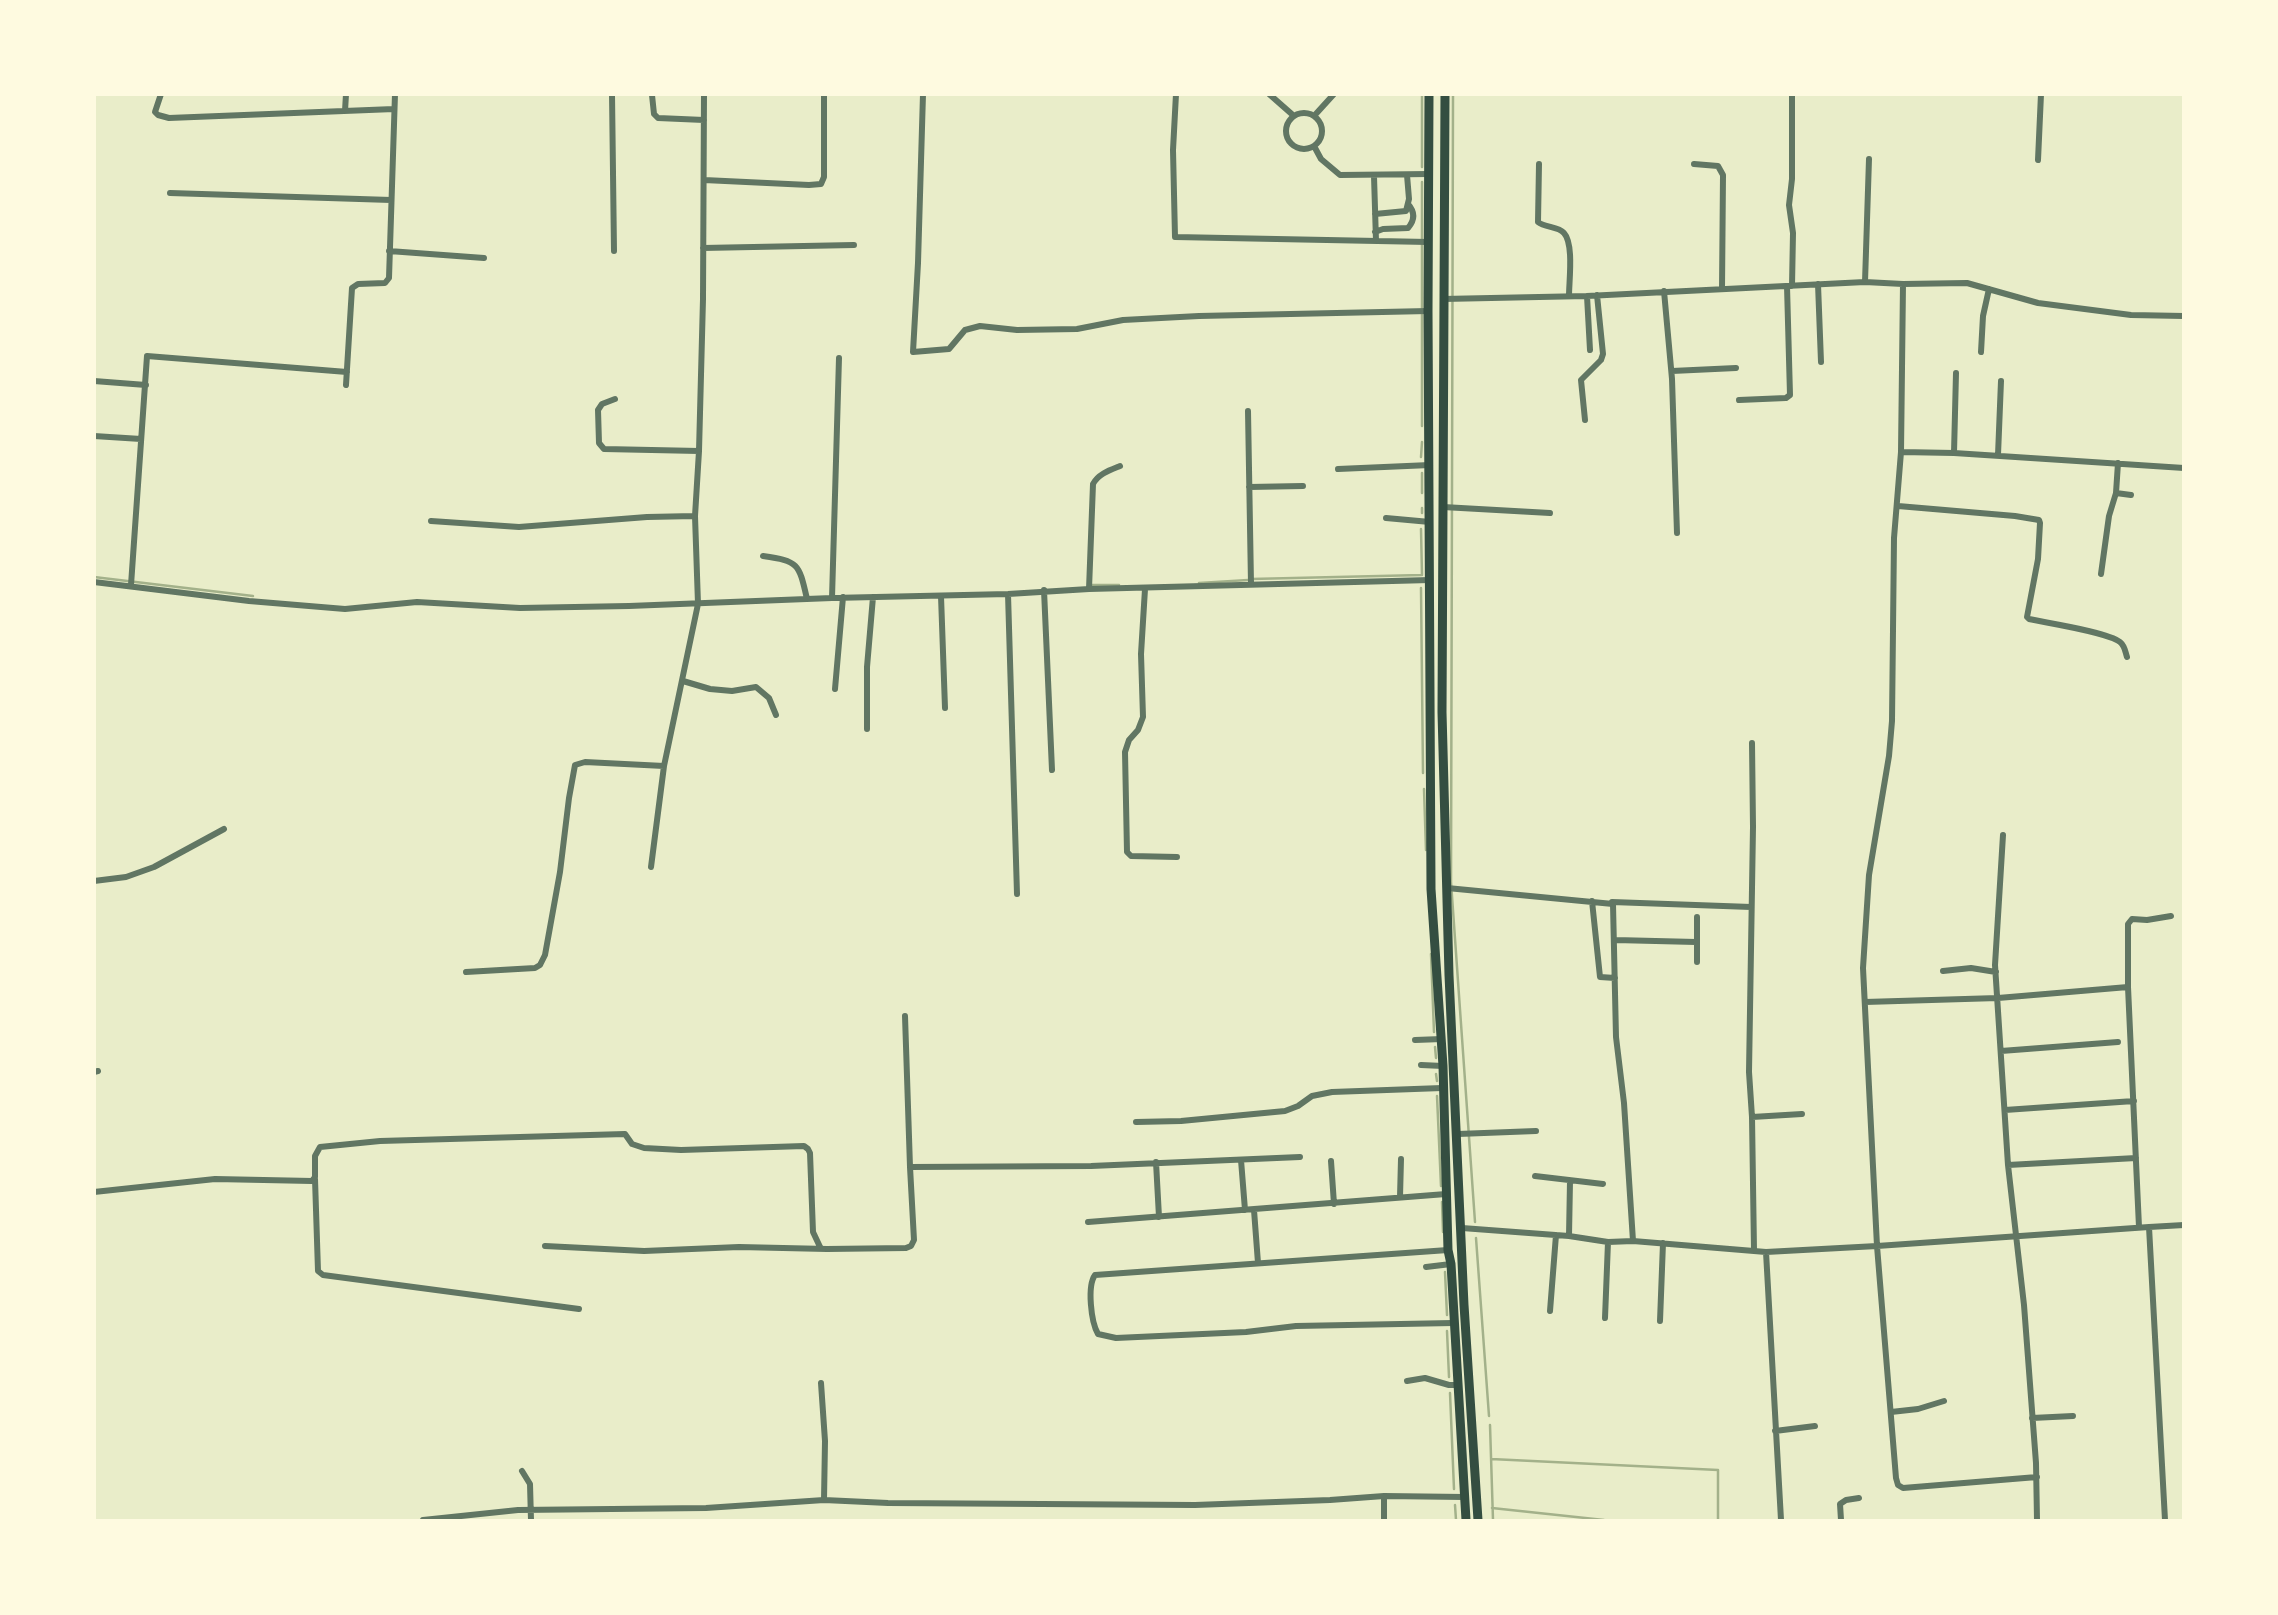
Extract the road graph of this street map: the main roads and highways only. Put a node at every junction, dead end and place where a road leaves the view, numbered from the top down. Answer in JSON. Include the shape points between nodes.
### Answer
{"nodes":[{"id":1,"x":1429,"y":94,"type":"edge"},
{"id":2,"x":1445,"y":94,"type":"edge"},
{"id":3,"x":1466,"y":1521,"type":"edge"},
{"id":4,"x":1478,"y":1521,"type":"edge"}],
"edges":[{"from":1,"to":3,"type":"main road","via":[[1424,311],[1430,465],[1432,888]]},
{"from":2,"to":4,"type":"main road","via":[[1442,712],[1449,975]]}]}
